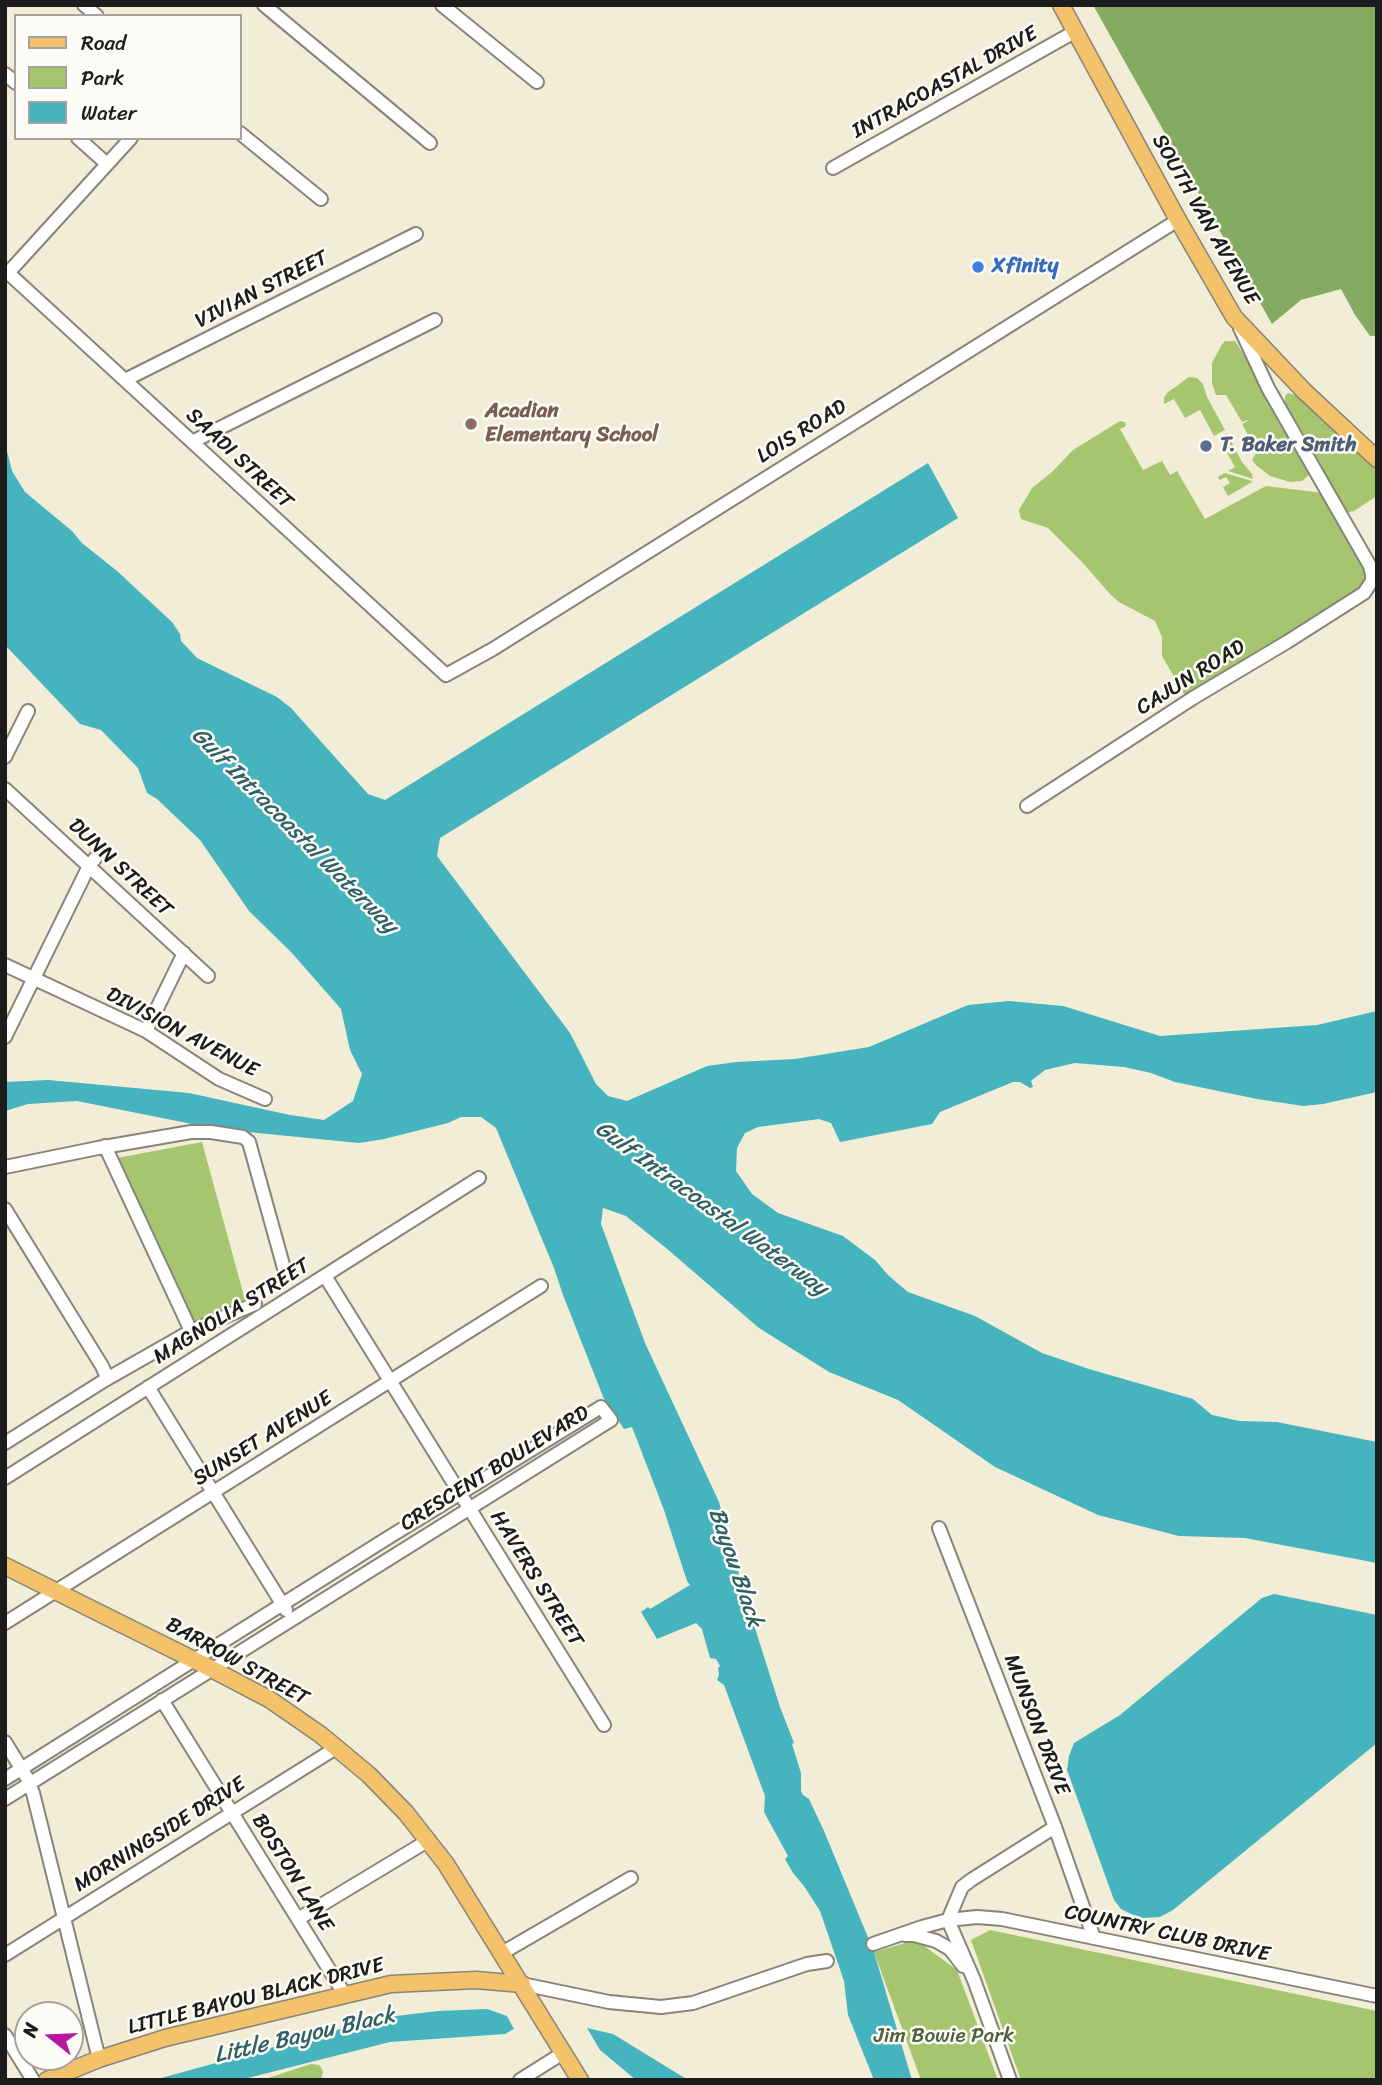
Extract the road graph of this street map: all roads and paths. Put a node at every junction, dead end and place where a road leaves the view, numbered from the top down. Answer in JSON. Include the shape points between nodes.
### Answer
{"nodes":[{"id":1,"x":264,"y":5,"type":"edge"},
{"id":2,"x":442,"y":5,"type":"edge"},
{"id":3,"x":1061,"y":5,"type":"edge"},
{"id":4,"x":1076,"y":32,"type":"junction"},
{"id":5,"x":537,"y":82,"type":"dead end"},
{"id":6,"x":242,"y":134,"type":"edge"},
{"id":7,"x":80,"y":140,"type":"edge"},
{"id":8,"x":129,"y":140,"type":"edge"},
{"id":9,"x":430,"y":143,"type":"dead end"},
{"id":10,"x":107,"y":164,"type":"junction"},
{"id":11,"x":833,"y":168,"type":"dead end"},
{"id":12,"x":321,"y":199,"type":"dead end"},
{"id":13,"x":1178,"y":220,"type":"junction"},
{"id":14,"x":416,"y":234,"type":"dead end"},
{"id":15,"x":7,"y":271,"type":"edge"},
{"id":16,"x":1234,"y":317,"type":"junction"},
{"id":17,"x":435,"y":320,"type":"dead end"},
{"id":18,"x":1286,"y":372,"type":"junction"},
{"id":19,"x":125,"y":380,"type":"junction"},
{"id":20,"x":1268,"y":388,"type":"junction"},
{"id":21,"x":192,"y":442,"type":"junction"},
{"id":22,"x":1377,"y":459,"type":"edge"},
{"id":23,"x":446,"y":675,"type":"joint"},
{"id":24,"x":28,"y":711,"type":"dead end"},
{"id":25,"x":5,"y":757,"type":"edge"},
{"id":26,"x":5,"y":789,"type":"edge"},
{"id":27,"x":5,"y":797,"type":"edge"},
{"id":28,"x":24,"y":806,"type":"junction"},
{"id":29,"x":1027,"y":806,"type":"dead end"},
{"id":30,"x":93,"y":861,"type":"junction"},
{"id":31,"x":184,"y":953,"type":"junction"},
{"id":32,"x":5,"y":965,"type":"edge"},
{"id":33,"x":208,"y":976,"type":"dead end"},
{"id":34,"x":34,"y":979,"type":"junction"},
{"id":35,"x":146,"y":1031,"type":"junction"},
{"id":36,"x":5,"y":1037,"type":"edge"},
{"id":37,"x":265,"y":1099,"type":"dead end"},
{"id":38,"x":105,"y":1146,"type":"junction"},
{"id":39,"x":5,"y":1167,"type":"edge"},
{"id":40,"x":479,"y":1178,"type":"dead end"},
{"id":41,"x":5,"y":1209,"type":"edge"},
{"id":42,"x":285,"y":1272,"type":"dead end"},
{"id":43,"x":325,"y":1276,"type":"junction"},
{"id":44,"x":541,"y":1286,"type":"dead end"},
{"id":45,"x":254,"y":1304,"type":"dead end"},
{"id":46,"x":191,"y":1331,"type":"junction"},
{"id":47,"x":105,"y":1380,"type":"junction"},
{"id":48,"x":390,"y":1381,"type":"junction"},
{"id":49,"x":148,"y":1387,"type":"junction"},
{"id":50,"x":7,"y":1437,"type":"edge"},
{"id":51,"x":5,"y":1478,"type":"edge"},
{"id":52,"x":213,"y":1493,"type":"junction"},
{"id":53,"x":460,"y":1493,"type":"junction"},
{"id":54,"x":469,"y":1508,"type":"junction"},
{"id":55,"x":939,"y":1528,"type":"dead end"},
{"id":56,"x":5,"y":1566,"type":"edge"},
{"id":57,"x":56,"y":1591,"type":"junction"},
{"id":58,"x":282,"y":1605,"type":"junction"},
{"id":59,"x":291,"y":1619,"type":"junction"},
{"id":60,"x":5,"y":1623,"type":"edge"},
{"id":61,"x":195,"y":1660,"type":"junction"},
{"id":62,"x":212,"y":1669,"type":"junction"},
{"id":63,"x":162,"y":1700,"type":"junction"},
{"id":64,"x":604,"y":1725,"type":"dead end"},
{"id":65,"x":5,"y":1742,"type":"edge"},
{"id":66,"x":336,"y":1748,"type":"junction"},
{"id":67,"x":21,"y":1769,"type":"junction"},
{"id":68,"x":5,"y":1779,"type":"edge"},
{"id":69,"x":29,"y":1784,"type":"junction"},
{"id":70,"x":5,"y":1800,"type":"edge"},
{"id":71,"x":232,"y":1813,"type":"junction"},
{"id":72,"x":1055,"y":1827,"type":"junction"},
{"id":73,"x":429,"y":1840,"type":"junction"},
{"id":74,"x":631,"y":1878,"type":"dead end"},
{"id":75,"x":977,"y":1917,"type":"junction"},
{"id":76,"x":64,"y":1918,"type":"junction"},
{"id":77,"x":298,"y":1919,"type":"junction"},
{"id":78,"x":948,"y":1920,"type":"junction"},
{"id":79,"x":898,"y":1936,"type":"junction"},
{"id":80,"x":1094,"y":1938,"type":"junction"},
{"id":81,"x":873,"y":1944,"type":"dead end"},
{"id":82,"x":960,"y":1948,"type":"junction"},
{"id":83,"x":502,"y":1953,"type":"junction"},
{"id":84,"x":5,"y":1955,"type":"edge"},
{"id":85,"x":827,"y":1961,"type":"dead end"},
{"id":86,"x":974,"y":1980,"type":"junction"},
{"id":87,"x":522,"y":1984,"type":"junction"},
{"id":88,"x":345,"y":1995,"type":"junction"},
{"id":89,"x":1377,"y":1997,"type":"edge"},
{"id":90,"x":5,"y":2035,"type":"edge"},
{"id":91,"x":563,"y":2053,"type":"junction"},
{"id":92,"x":99,"y":2059,"type":"junction"},
{"id":93,"x":33,"y":2080,"type":"edge"},
{"id":94,"x":47,"y":2080,"type":"edge"},
{"id":95,"x":520,"y":2080,"type":"edge"},
{"id":96,"x":580,"y":2080,"type":"edge"},
{"id":97,"x":1010,"y":2080,"type":"edge"}],
"edges":[{"from":1,"to":9,"type":"street"},
{"from":2,"to":5,"type":"street"},
{"from":3,"to":4,"type":"main road","name":"SOUTH VAN AVENUE"},
{"from":4,"to":11,"type":"street","name":"INTRACOASTAL DRIVE"},
{"from":4,"to":13,"type":"main road","name":"SOUTH VAN AVENUE"},
{"from":6,"to":12,"type":"street"},
{"from":7,"to":10,"type":"street"},
{"from":8,"to":10,"type":"street"},
{"from":10,"to":15,"type":"street"},
{"from":13,"to":16,"type":"main road","name":"SOUTH VAN AVENUE"},
{"from":13,"to":23,"type":"street","name":"LOIS ROAD"},
{"from":14,"to":19,"type":"street","name":"VIVIAN STREET"},
{"from":15,"to":19,"type":"street","name":"SAADI STREET"},
{"from":16,"to":18,"type":"main road","name":"SOUTH VAN AVENUE"},
{"from":16,"to":20,"type":"street"},
{"from":17,"to":21,"type":"street"},
{"from":18,"to":20,"type":"street"},
{"from":18,"to":22,"type":"main road","name":"SOUTH VAN AVENUE"},
{"from":19,"to":21,"type":"street","name":"SAADI STREET"},
{"from":20,"to":29,"type":"street","name":"CAJUN ROAD","via":[[1370,566],[1371,581],[1363,593]]},
{"from":21,"to":23,"type":"street","name":"SAADI STREET"},
{"from":24,"to":25,"type":"street"},
{"from":26,"to":28,"type":"street","name":"DUNN STREET"},
{"from":27,"to":28,"type":"street"},
{"from":28,"to":30,"type":"street","name":"DUNN STREET"},
{"from":30,"to":31,"type":"street","name":"DUNN STREET"},
{"from":30,"to":34,"type":"street"},
{"from":31,"to":33,"type":"street","name":"DUNN STREET"},
{"from":31,"to":35,"type":"street"},
{"from":32,"to":34,"type":"street","name":"DIVISION AVENUE"},
{"from":34,"to":35,"type":"street","name":"DIVISION AVENUE"},
{"from":34,"to":36,"type":"street"},
{"from":35,"to":37,"type":"street","name":"DIVISION AVENUE","via":[[219,1079]]},
{"from":38,"to":39,"type":"street"},
{"from":38,"to":42,"type":"street","via":[[191,1132],[240,1136],[249,1142]]},
{"from":38,"to":46,"type":"street"},
{"from":40,"to":43,"type":"street","name":"MAGNOLIA STREET"},
{"from":41,"to":47,"type":"street","via":[[102,1366]]},
{"from":43,"to":48,"type":"street","name":"HAVERS STREET"},
{"from":43,"to":49,"type":"street","name":"MAGNOLIA STREET"},
{"from":44,"to":48,"type":"street","name":"SUNSET AVENUE"},
{"from":45,"to":46,"type":"street"},
{"from":46,"to":47,"type":"street"},
{"from":47,"to":50,"type":"street"},
{"from":48,"to":52,"type":"street","name":"SUNSET AVENUE"},
{"from":48,"to":53,"type":"street","name":"HAVERS STREET"},
{"from":49,"to":51,"type":"street","name":"MAGNOLIA STREET"},
{"from":49,"to":52,"type":"street"},
{"from":52,"to":57,"type":"street","name":"SUNSET AVENUE"},
{"from":52,"to":58,"type":"street"},
{"from":53,"to":54,"type":"street","name":"HAVERS STREET"},
{"from":53,"to":54,"type":"street","name":"CRESCENT BOULEVARD","via":[[601,1407],[611,1420]]},
{"from":53,"to":58,"type":"street","name":"CRESCENT BOULEVARD"},
{"from":54,"to":59,"type":"street","name":"CRESCENT BOULEVARD"},
{"from":54,"to":64,"type":"street","name":"HAVERS STREET"},
{"from":55,"to":72,"type":"street","name":"MUNSON DRIVE"},
{"from":56,"to":57,"type":"main road","name":"BARROW STREET"},
{"from":57,"to":60,"type":"street","name":"SUNSET AVENUE"},
{"from":57,"to":61,"type":"main road","name":"BARROW STREET"},
{"from":58,"to":59,"type":"street"},
{"from":58,"to":61,"type":"street","name":"CRESCENT BOULEVARD"},
{"from":59,"to":62,"type":"street","name":"CRESCENT BOULEVARD"},
{"from":61,"to":62,"type":"main road","name":"BARROW STREET"},
{"from":61,"to":67,"type":"street","name":"CRESCENT BOULEVARD"},
{"from":62,"to":63,"type":"street","name":"CRESCENT BOULEVARD"},
{"from":62,"to":66,"type":"main road","name":"BARROW STREET","via":[[269,1699]]},
{"from":63,"to":69,"type":"street","name":"CRESCENT BOULEVARD"},
{"from":63,"to":71,"type":"street","name":"BOSTON LANE"},
{"from":65,"to":67,"type":"street"},
{"from":66,"to":71,"type":"street","name":"MORNINGSIDE DRIVE"},
{"from":66,"to":73,"type":"main road","name":"BARROW STREET","via":[[369,1775]]},
{"from":67,"to":68,"type":"street","name":"CRESCENT BOULEVARD"},
{"from":67,"to":69,"type":"street"},
{"from":69,"to":70,"type":"street","name":"CRESCENT BOULEVARD"},
{"from":69,"to":76,"type":"street"},
{"from":71,"to":76,"type":"street","name":"MORNINGSIDE DRIVE"},
{"from":71,"to":77,"type":"street","name":"BOSTON LANE"},
{"from":72,"to":78,"type":"street","via":[[971,1880],[957,1894]]},
{"from":72,"to":80,"type":"street","name":"MUNSON DRIVE"},
{"from":73,"to":77,"type":"street"},
{"from":73,"to":83,"type":"main road","name":"BARROW STREET"},
{"from":74,"to":83,"type":"street"},
{"from":75,"to":78,"type":"street","name":"COUNTRY CLUB DRIVE"},
{"from":75,"to":80,"type":"street","name":"COUNTRY CLUB DRIVE"},
{"from":75,"to":82,"type":"street","via":[[965,1929]]},
{"from":76,"to":84,"type":"street","name":"MORNINGSIDE DRIVE"},
{"from":76,"to":92,"type":"street"},
{"from":77,"to":88,"type":"street","name":"BOSTON LANE"},
{"from":78,"to":79,"type":"street","name":"COUNTRY CLUB DRIVE"},
{"from":78,"to":82,"type":"street"},
{"from":79,"to":81,"type":"street","name":"COUNTRY CLUB DRIVE"},
{"from":79,"to":86,"type":"street","via":[[921,1936],[950,1949]]},
{"from":80,"to":89,"type":"street","name":"COUNTRY CLUB DRIVE"},
{"from":82,"to":86,"type":"street"},
{"from":83,"to":87,"type":"main road","name":"BARROW STREET"},
{"from":85,"to":87,"type":"street","via":[[693,2003],[661,2007],[609,2002]]},
{"from":86,"to":97,"type":"street"},
{"from":87,"to":88,"type":"main road","name":"LITTLE BAYOU BLACK DRIVE","via":[[476,1980],[391,1984]]},
{"from":87,"to":91,"type":"main road","name":"BARROW STREET"},
{"from":88,"to":92,"type":"main road","name":"LITTLE BAYOU BLACK DRIVE"},
{"from":90,"to":93,"type":"street"},
{"from":91,"to":95,"type":"street"},
{"from":91,"to":96,"type":"main road","name":"BARROW STREET"},
{"from":92,"to":94,"type":"main road","name":"LITTLE BAYOU BLACK DRIVE"}]}
